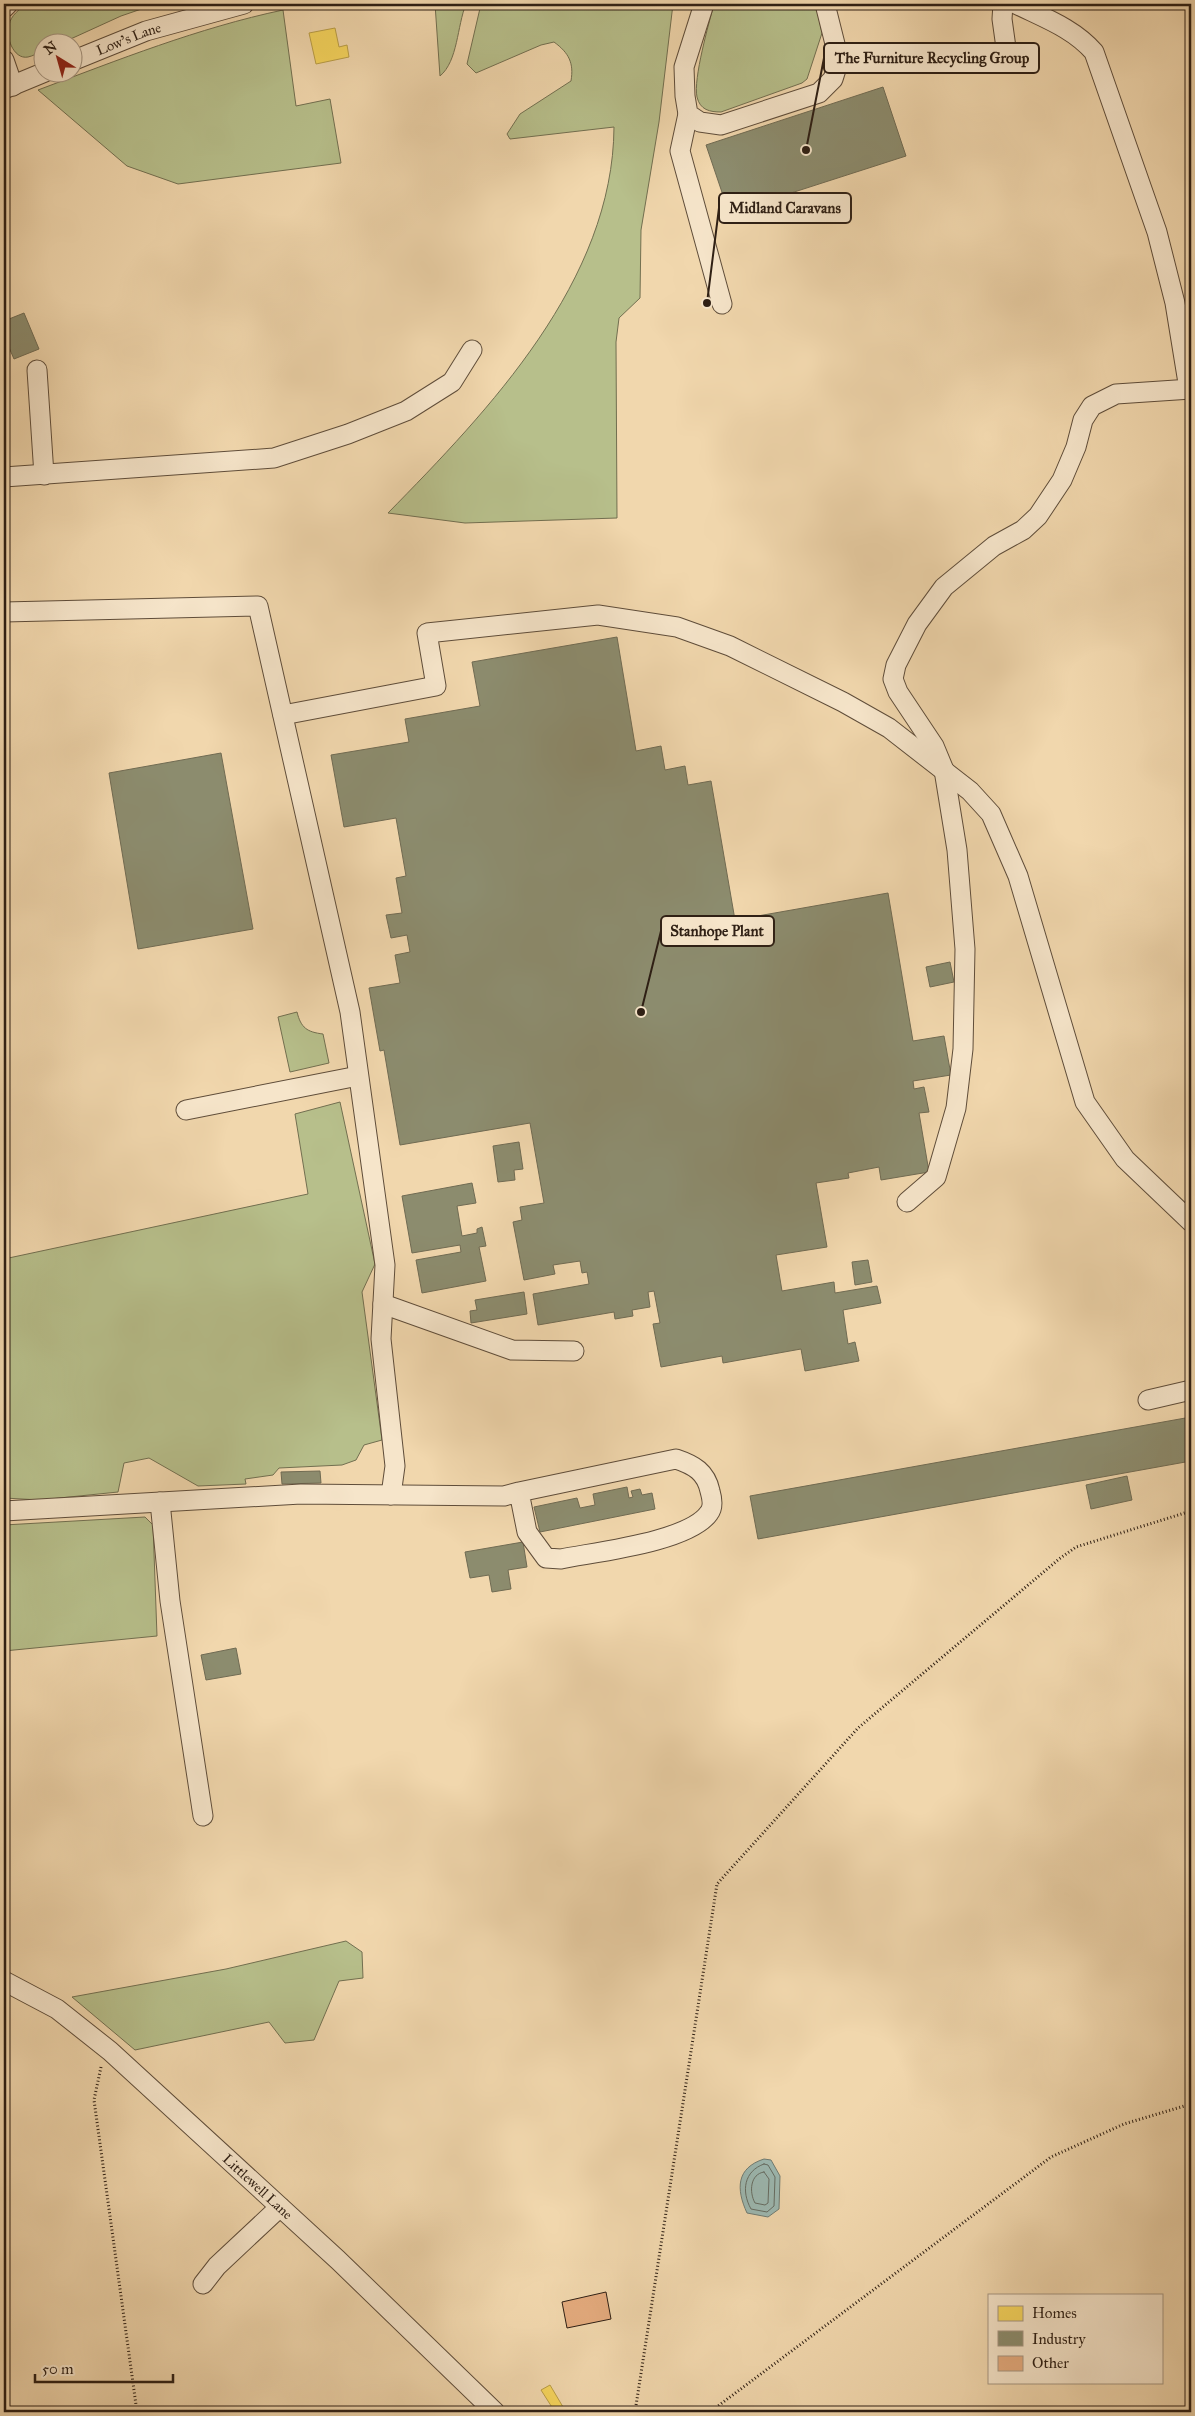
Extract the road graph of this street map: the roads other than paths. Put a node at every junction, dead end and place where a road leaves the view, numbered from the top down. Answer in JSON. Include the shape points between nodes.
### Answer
{"nodes":[{"id":1,"x":8,"y":4,"type":"edge"},
{"id":2,"x":244,"y":4,"type":"edge"},
{"id":3,"x":704,"y":4,"type":"edge"},
{"id":4,"x":825,"y":4,"type":"edge"},
{"id":5,"x":1003,"y":4,"type":"edge"},
{"id":6,"x":1016,"y":4,"type":"edge"},
{"id":7,"x":4,"y":8,"type":"edge"},
{"id":8,"x":82,"y":57,"type":"edge"},
{"id":9,"x":4,"y":60,"type":"edge"},
{"id":10,"x":1008,"y":62,"type":"dead end"},
{"id":11,"x":32,"y":78,"type":"edge"},
{"id":12,"x":8,"y":88,"type":"edge"},
{"id":13,"x":688,"y":114,"type":"junction"},
{"id":14,"x":722,"y":304,"type":"dead end"},
{"id":15,"x":472,"y":350,"type":"dead end"},
{"id":16,"x":38,"y":370,"type":"dead end"},
{"id":17,"x":1190,"y":389,"type":"edge"},
{"id":18,"x":44,"y":475,"type":"junction"},
{"id":19,"x":4,"y":477,"type":"edge"},
{"id":20,"x":4,"y":612,"type":"edge"},
{"id":21,"x":282,"y":714,"type":"junction"},
{"id":22,"x":944,"y":770,"type":"junction"},
{"id":23,"x":358,"y":1076,"type":"junction"},
{"id":24,"x":186,"y":1110,"type":"dead end"},
{"id":25,"x":907,"y":1202,"type":"dead end"},
{"id":26,"x":1191,"y":1222,"type":"edge"},
{"id":27,"x":383,"y":1304,"type":"junction"},
{"id":28,"x":574,"y":1350,"type":"dead end"},
{"id":29,"x":1191,"y":1390,"type":"edge"},
{"id":30,"x":1148,"y":1400,"type":"dead end"},
{"id":31,"x":519,"y":1492,"type":"junction"},
{"id":32,"x":391,"y":1495,"type":"junction"},
{"id":33,"x":160,"y":1502,"type":"junction"},
{"id":34,"x":4,"y":1511,"type":"edge"},
{"id":35,"x":203,"y":1816,"type":"dead end"},
{"id":36,"x":4,"y":1981,"type":"edge"},
{"id":37,"x":280,"y":2207,"type":"junction"},
{"id":38,"x":203,"y":2284,"type":"dead end"},
{"id":39,"x":495,"y":2412,"type":"edge"}],
"edges":[{"from":1,"to":7,"type":"street"},
{"from":2,"to":8,"type":"street","name":"Low's Lane","via":[[146,31]]},
{"from":3,"to":13,"type":"street","via":[[684,67]]},
{"from":4,"to":13,"type":"street","via":[[839,60],[834,79],[819,93],[721,125],[700,122]]},
{"from":5,"to":10,"type":"street"},
{"from":6,"to":17,"type":"street","via":[[1066,27],[1094,52],[1157,232],[1175,304]]},
{"from":9,"to":12,"type":"street"},
{"from":11,"to":12,"type":"street"},
{"from":13,"to":14,"type":"street","via":[[680,151]]},
{"from":15,"to":18,"type":"street","via":[[452,382],[406,411],[274,458]]},
{"from":16,"to":18,"type":"street"},
{"from":17,"to":22,"type":"street","via":[[1116,394],[1092,406],[1083,420],[1076,448],[1062,480],[1038,516],[1023,530],[994,546],[944,587],[917,624],[896,665],[893,679],[898,692],[934,746]]},
{"from":18,"to":19,"type":"street"},
{"from":20,"to":21,"type":"street","via":[[258,606]]},
{"from":21,"to":22,"type":"street","via":[[436,686],[427,633],[598,615],[677,627],[730,646],[889,728]]},
{"from":21,"to":23,"type":"street","via":[[350,1012]]},
{"from":22,"to":25,"type":"street","via":[[957,850],[965,949],[963,1049],[956,1108],[936,1177]]},
{"from":22,"to":26,"type":"street","via":[[991,814],[1014,867],[1085,1102],[1125,1158]]},
{"from":23,"to":24,"type":"street"},
{"from":23,"to":27,"type":"street","via":[[385,1265]]},
{"from":27,"to":28,"type":"street","via":[[512,1350]]},
{"from":27,"to":32,"type":"street","via":[[381,1339],[395,1466]]},
{"from":29,"to":30,"type":"street"},
{"from":31,"to":31,"type":"street","via":[[527,1532],[546,1558],[654,1541],[681,1532],[700,1522],[710,1512],[713,1501],[710,1487],[695,1466],[676,1460]]},
{"from":31,"to":32,"type":"street","via":[[504,1496]]},
{"from":32,"to":33,"type":"street","via":[[300,1494]]},
{"from":33,"to":34,"type":"street"},
{"from":33,"to":35,"type":"street","via":[[170,1600]]},
{"from":36,"to":37,"type":"street","name":"Littlewell Lane","via":[[57,2009],[110,2051]]},
{"from":37,"to":38,"type":"street","via":[[217,2266]]},
{"from":37,"to":39,"type":"street","name":"Littlewell Lane"}]}
